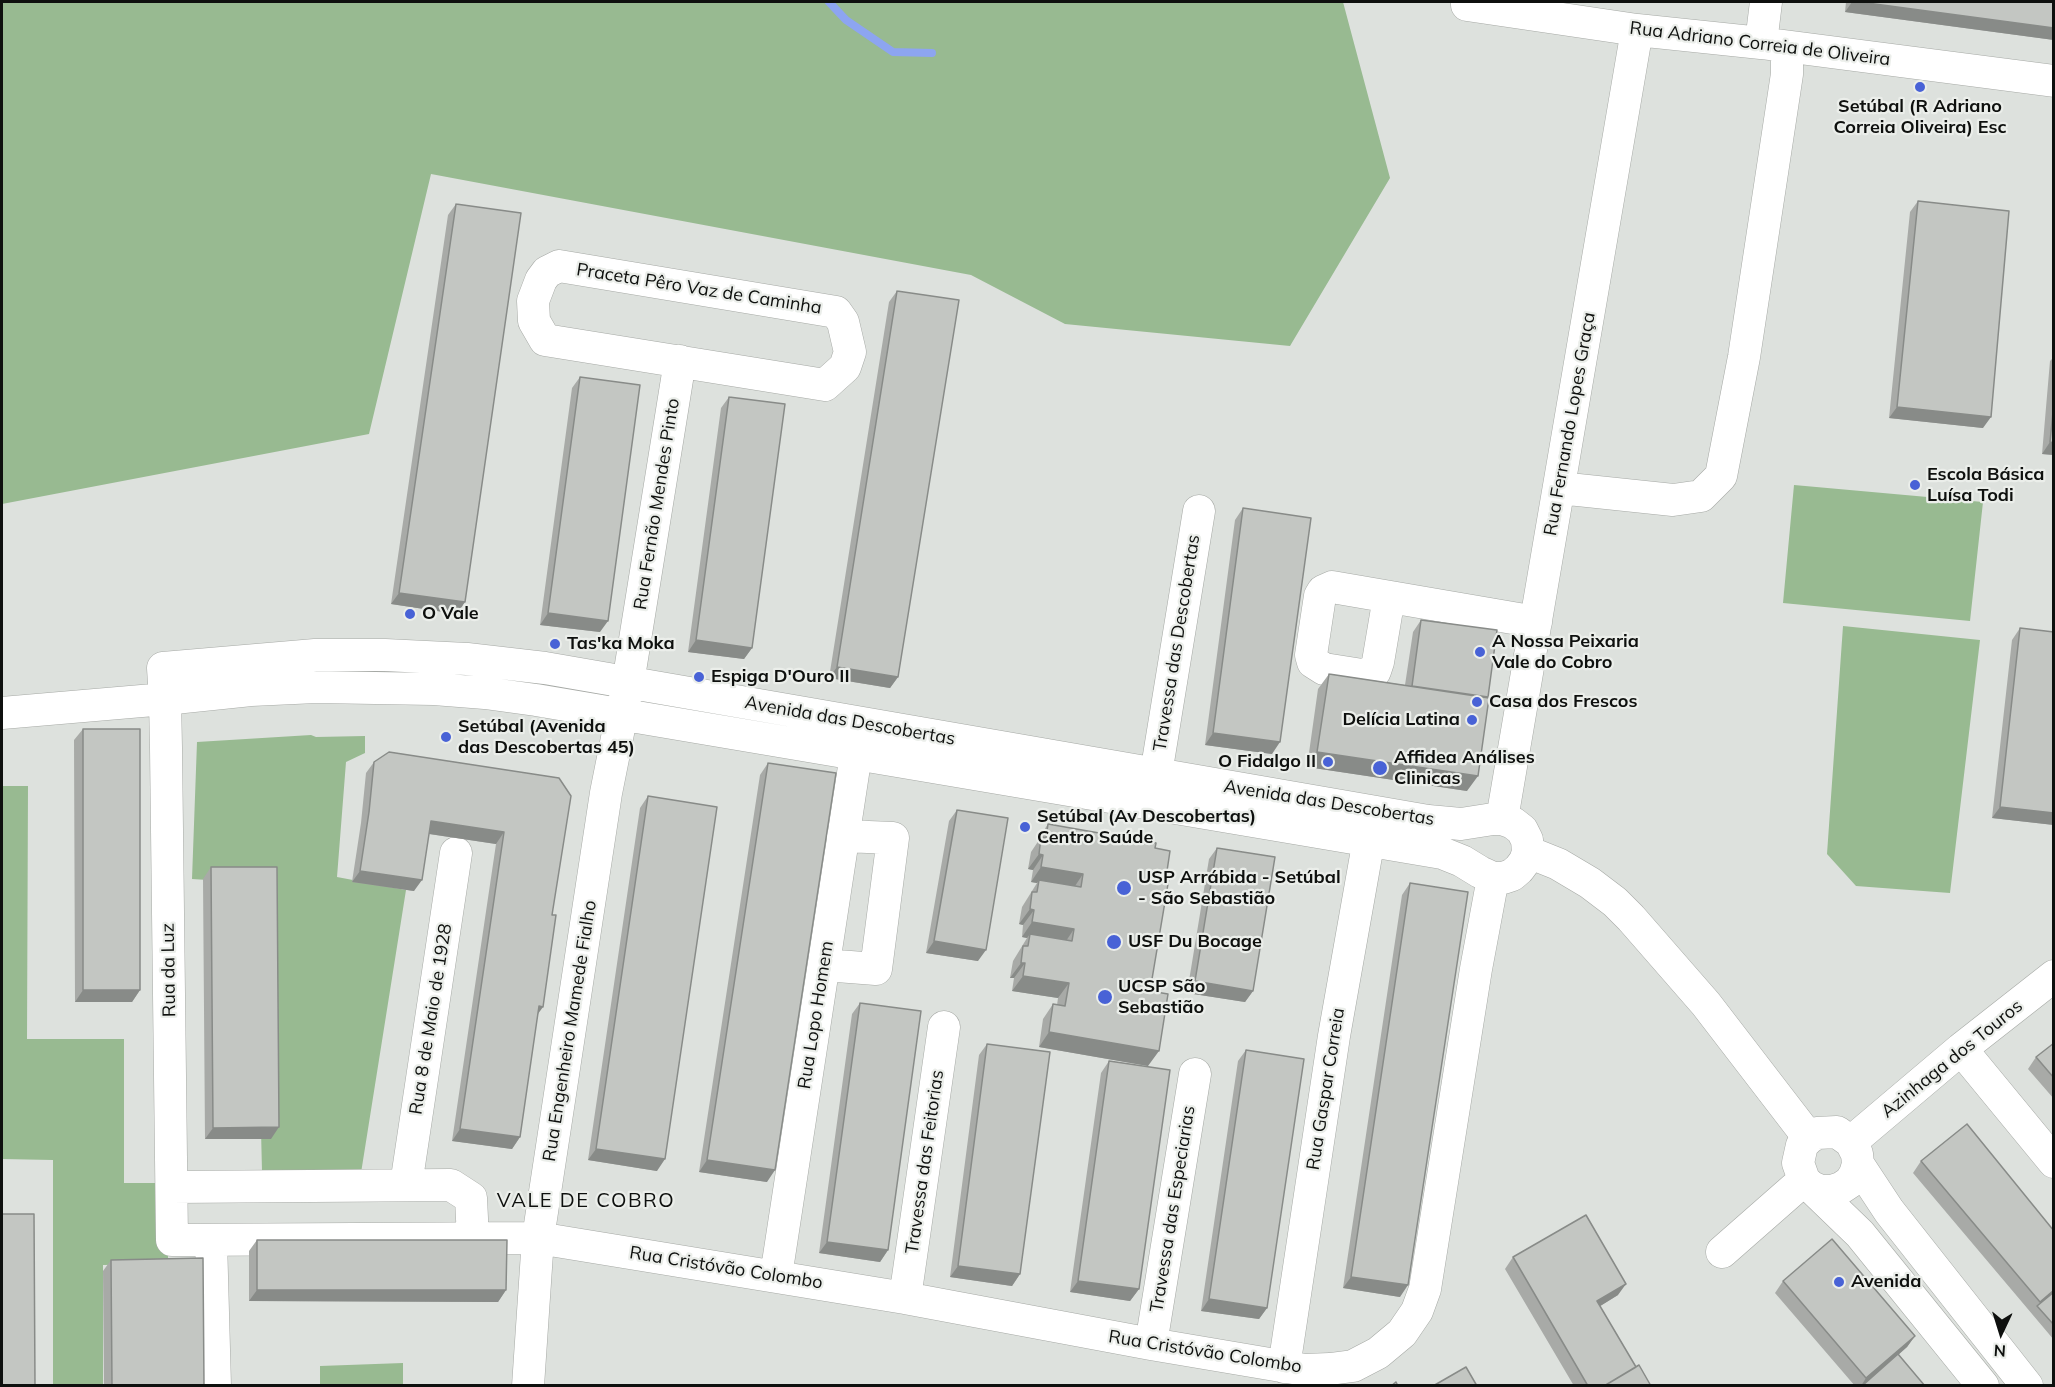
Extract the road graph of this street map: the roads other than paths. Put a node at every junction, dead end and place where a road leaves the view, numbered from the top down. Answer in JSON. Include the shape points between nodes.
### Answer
{"nodes":[{"id":1,"x":1766,"y":2,"type":"edge"},
{"id":2,"x":1467,"y":3,"type":"edge"},
{"id":3,"x":1637,"y":30,"type":"junction"},
{"id":4,"x":1774,"y":45,"type":"junction"},
{"id":5,"x":2054,"y":81,"type":"edge"},
{"id":6,"x":680,"y":361,"type":"junction"},
{"id":7,"x":1559,"y":488,"type":"junction"},
{"id":8,"x":1199,"y":511,"type":"dead end"},
{"id":9,"x":1389,"y":597,"type":"dead end"},
{"id":10,"x":1536,"y":622,"type":"junction"},
{"id":11,"x":628,"y":683,"type":"junction"},
{"id":12,"x":165,"y":699,"type":"junction"},
{"id":13,"x":2,"y":713,"type":"edge"},
{"id":14,"x":622,"y":715,"type":"junction"},
{"id":15,"x":856,"y":754,"type":"junction"},
{"id":16,"x":1156,"y":774,"type":"junction"},
{"id":17,"x":1498,"y":819,"type":"junction"},
{"id":18,"x":1371,"y":827,"type":"junction"},
{"id":19,"x":843,"y":836,"type":"junction"},
{"id":20,"x":1528,"y":852,"type":"junction"},
{"id":21,"x":456,"y":853,"type":"dead end"},
{"id":22,"x":1486,"y":875,"type":"junction"},
{"id":23,"x":824,"y":965,"type":"junction"},
{"id":24,"x":2054,"y":976,"type":"edge"},
{"id":25,"x":944,"y":1027,"type":"dead end"},
{"id":26,"x":1961,"y":1049,"type":"junction"},
{"id":27,"x":1195,"y":1074,"type":"dead end"},
{"id":28,"x":1809,"y":1138,"type":"junction"},
{"id":29,"x":1855,"y":1153,"type":"junction"},
{"id":30,"x":2054,"y":1162,"type":"edge"},
{"id":31,"x":1808,"y":1184,"type":"junction"},
{"id":32,"x":406,"y":1185,"type":"junction"},
{"id":33,"x":172,"y":1187,"type":"junction"},
{"id":34,"x":538,"y":1238,"type":"junction"},
{"id":35,"x":473,"y":1239,"type":"junction"},
{"id":36,"x":211,"y":1240,"type":"junction"},
{"id":37,"x":1722,"y":1252,"type":"dead end"},
{"id":38,"x":776,"y":1276,"type":"junction"},
{"id":39,"x":905,"y":1298,"type":"junction"},
{"id":40,"x":1151,"y":1344,"type":"junction"},
{"id":41,"x":1284,"y":1367,"type":"junction"},
{"id":42,"x":215,"y":1386,"type":"edge"},
{"id":43,"x":528,"y":1386,"type":"edge"},
{"id":44,"x":1983,"y":1386,"type":"edge"},
{"id":45,"x":2027,"y":1386,"type":"edge"}],
"edges":[{"from":1,"to":4,"type":"street"},
{"from":2,"to":3,"type":"street","name":"Rua Adriano Correia de Oliveira"},
{"from":3,"to":4,"type":"street","name":"Rua Adriano Correia de Oliveira"},
{"from":3,"to":7,"type":"street","name":"Rua Fernando Lopes Graça"},
{"from":4,"to":5,"type":"street","name":"Rua Adriano Correia de Oliveira"},
{"from":4,"to":7,"type":"street","via":[[1787,75],[1744,357],[1721,476],[1701,495],[1673,500]]},
{"from":6,"to":6,"type":"street","name":"Praceta Pêro Vaz de Caminha","via":[[545,340],[533,311],[541,280],[559,266],[836,312],[843,322],[850,352],[846,367],[825,385]]},
{"from":6,"to":11,"type":"street","name":"Rua Fernão Mendes Pinto"},
{"from":7,"to":10,"type":"street","name":"Rua Fernando Lopes Graça"},
{"from":8,"to":16,"type":"street","name":"Travessa das Descobertas"},
{"from":9,"to":10,"type":"street"},
{"from":10,"to":17,"type":"street","name":"Rua Fernando Lopes Graça"},
{"from":11,"to":12,"type":"street","name":"Avenida das Descobertas","via":[[467,659],[315,654],[164,668]]},
{"from":11,"to":14,"type":"street","name":"Rua Fernão Mendes Pinto"},
{"from":11,"to":16,"type":"street","name":"Avenida das Descobertas"},
{"from":12,"to":13,"type":"street","name":"Avenida das Descobertas"},
{"from":12,"to":14,"type":"street","name":"Avenida das Descobertas","via":[[251,690],[402,688],[485,693]]},
{"from":12,"to":33,"type":"street","name":"Rua da Luz"},
{"from":14,"to":15,"type":"street","name":"Avenida das Descobertas"},
{"from":14,"to":34,"type":"street","name":"Rua Engenheiro Mamede Fialho","via":[[606,792]]},
{"from":15,"to":18,"type":"street","name":"Avenida das Descobertas"},
{"from":15,"to":19,"type":"street","name":"Rua Lopo Homem"},
{"from":16,"to":18,"type":"street","name":"Avenida das Descobertas"},
{"from":17,"to":18,"type":"street","name":"Avenida das Descobertas"},
{"from":17,"to":20,"type":"street","via":[[1522,830]]},
{"from":17,"to":22,"type":"street","via":[[1475,828],[1467,846],[1472,865]]},
{"from":18,"to":22,"type":"street","name":"Avenida das Descobertas","via":[[1462,861]]},
{"from":18,"to":41,"type":"street","name":"Rua Gaspar Correia","via":[[1334,1036]]},
{"from":19,"to":23,"type":"street","name":"Rua Lopo Homem"},
{"from":19,"to":23,"type":"street","via":[[893,838],[876,969]]},
{"from":20,"to":22,"type":"street","via":[[1519,869],[1503,878]]},
{"from":20,"to":28,"type":"street","via":[[1590,883],[1631,918],[1706,1004]]},
{"from":21,"to":32,"type":"street","name":"Rua 8 de Maio de 1928"},
{"from":22,"to":41,"type":"street","name":"Rua Cristóvão Colombo","via":[[1476,969],[1425,1288],[1416,1311],[1402,1333],[1378,1353],[1353,1366],[1330,1370]]},
{"from":23,"to":38,"type":"street","name":"Rua Lopo Homem"},
{"from":24,"to":26,"type":"street","name":"Azinhaga dos Touros"},
{"from":25,"to":39,"type":"street","name":"Travessa das Feitorias"},
{"from":26,"to":29,"type":"street","name":"Azinhaga dos Touros"},
{"from":26,"to":30,"type":"street"},
{"from":27,"to":40,"type":"street","name":"Travessa das Especiarias"},
{"from":28,"to":29,"type":"street","via":[[1817,1133],[1838,1132]]},
{"from":28,"to":31,"type":"street","via":[[1802,1145],[1798,1163]]},
{"from":29,"to":31,"type":"street","via":[[1855,1174],[1841,1188],[1821,1191]]},
{"from":29,"to":45,"type":"street","via":[[1889,1211]]},
{"from":31,"to":37,"type":"street"},
{"from":31,"to":44,"type":"street","via":[[1860,1234]]},
{"from":32,"to":33,"type":"street"},
{"from":32,"to":35,"type":"street","via":[[451,1185],[471,1198]]},
{"from":33,"to":36,"type":"street","name":"Rua da Luz","via":[[172,1240]]},
{"from":34,"to":35,"type":"street"},
{"from":34,"to":38,"type":"street","name":"Rua Cristóvão Colombo"},
{"from":34,"to":43,"type":"street","name":"Rua Engenheiro Mamede Fialho"},
{"from":35,"to":36,"type":"street"},
{"from":36,"to":42,"type":"street"},
{"from":38,"to":39,"type":"street","name":"Rua Cristóvão Colombo"},
{"from":39,"to":40,"type":"street","name":"Rua Cristóvão Colombo"},
{"from":40,"to":41,"type":"street","name":"Rua Cristóvão Colombo"}]}
